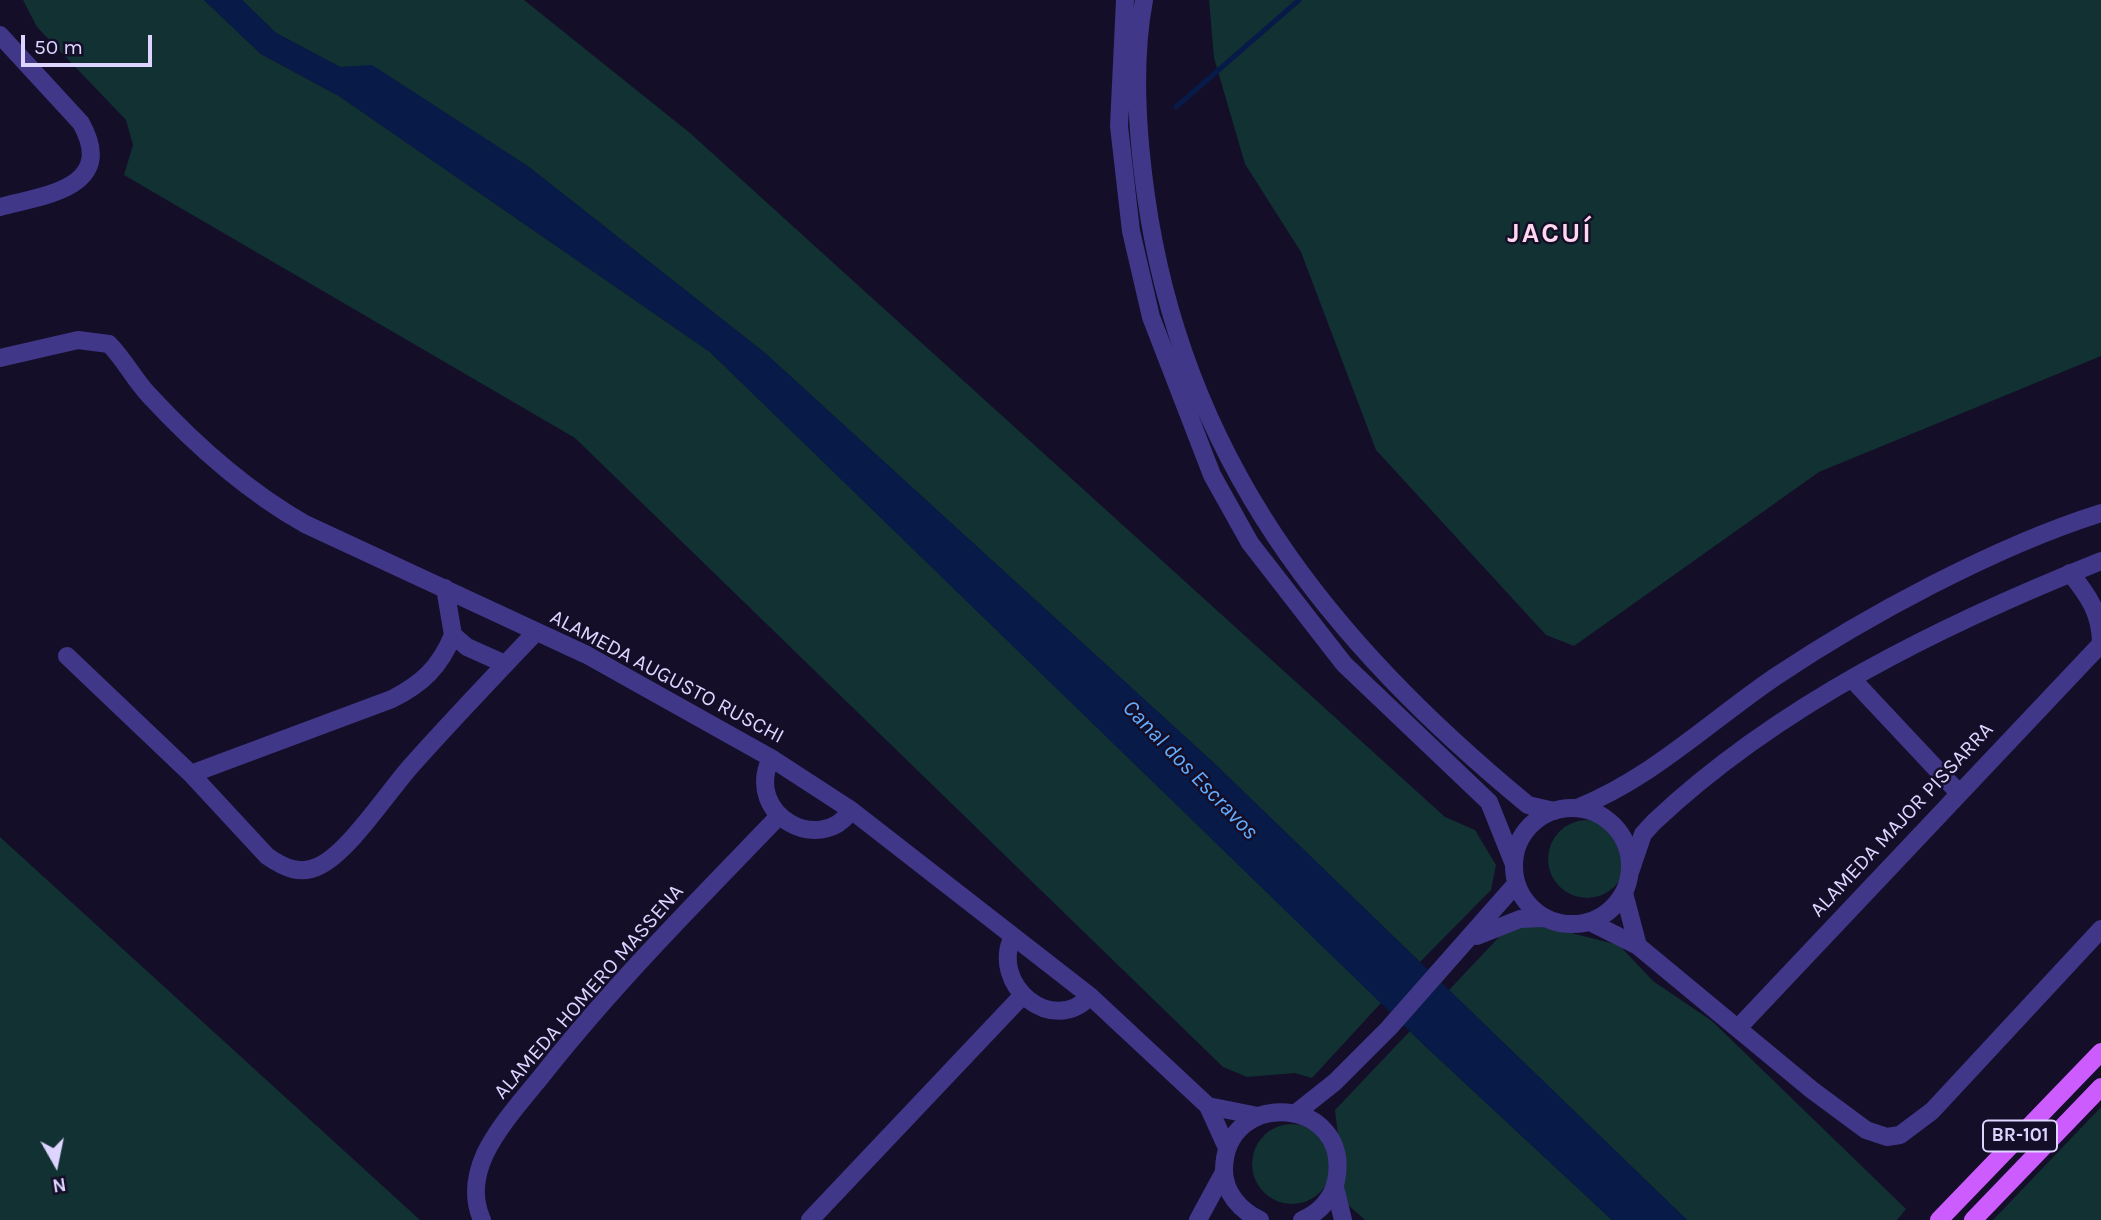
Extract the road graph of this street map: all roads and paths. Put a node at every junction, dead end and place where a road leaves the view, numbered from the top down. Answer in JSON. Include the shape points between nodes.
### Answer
{"nodes":[{"id":1,"x":1125,"y":0,"type":"edge"},
{"id":2,"x":1144,"y":0,"type":"edge"},
{"id":3,"x":0,"y":35,"type":"edge"},
{"id":4,"x":0,"y":207,"type":"edge"},
{"id":5,"x":0,"y":358,"type":"edge"},
{"id":6,"x":2101,"y":513,"type":"edge"},
{"id":7,"x":2101,"y":561,"type":"edge"},
{"id":8,"x":2070,"y":573,"type":"junction"},
{"id":9,"x":445,"y":588,"type":"junction"},
{"id":10,"x":536,"y":632,"type":"junction"},
{"id":11,"x":453,"y":635,"type":"junction"},
{"id":12,"x":2101,"y":644,"type":"edge"},
{"id":13,"x":67,"y":656,"type":"dead end"},
{"id":14,"x":505,"y":664,"type":"junction"},
{"id":15,"x":1852,"y":678,"type":"junction"},
{"id":16,"x":771,"y":758,"type":"junction"},
{"id":17,"x":191,"y":774,"type":"junction"},
{"id":18,"x":1958,"y":792,"type":"junction"},
{"id":19,"x":1577,"y":808,"type":"junction"},
{"id":20,"x":851,"y":810,"type":"junction"},
{"id":21,"x":1554,"y":811,"type":"junction"},
{"id":22,"x":778,"y":817,"type":"junction"},
{"id":23,"x":1513,"y":862,"type":"junction"},
{"id":24,"x":1630,"y":872,"type":"junction"},
{"id":25,"x":1516,"y":884,"type":"junction"},
{"id":26,"x":1624,"y":893,"type":"junction"},
{"id":27,"x":1545,"y":918,"type":"junction"},
{"id":28,"x":1590,"y":922,"type":"junction"},
{"id":29,"x":2101,"y":929,"type":"edge"},
{"id":30,"x":1013,"y":936,"type":"junction"},
{"id":31,"x":1470,"y":939,"type":"junction"},
{"id":32,"x":1638,"y":946,"type":"junction"},
{"id":33,"x":1022,"y":996,"type":"junction"},
{"id":34,"x":1090,"y":996,"type":"junction"},
{"id":35,"x":1738,"y":1028,"type":"junction"},
{"id":36,"x":2101,"y":1052,"type":"edge"},
{"id":37,"x":1335,"y":1082,"type":"junction"},
{"id":38,"x":2101,"y":1087,"type":"edge"},
{"id":39,"x":1208,"y":1105,"type":"junction"},
{"id":40,"x":1296,"y":1113,"type":"junction"},
{"id":41,"x":1258,"y":1116,"type":"junction"},
{"id":42,"x":1315,"y":1122,"type":"junction"},
{"id":43,"x":1227,"y":1148,"type":"junction"},
{"id":44,"x":1224,"y":1172,"type":"junction"},
{"id":45,"x":1335,"y":1187,"type":"junction"},
{"id":46,"x":481,"y":1219,"type":"edge"},
{"id":47,"x":810,"y":1220,"type":"edge"},
{"id":48,"x":1198,"y":1220,"type":"edge"},
{"id":49,"x":1260,"y":1220,"type":"edge"},
{"id":50,"x":1305,"y":1220,"type":"edge"},
{"id":51,"x":1343,"y":1220,"type":"edge"},
{"id":52,"x":1939,"y":1220,"type":"edge"},
{"id":53,"x":1973,"y":1220,"type":"edge"}],
"edges":[{"from":1,"to":23,"type":"street","via":[[1119,126],[1131,231],[1151,317],[1212,475],[1250,543],[1344,664],[1489,803]]},
{"from":2,"to":21,"type":"street","via":[[1139,122],[1160,272],[1194,382],[1238,477],[1301,576],[1339,624],[1392,680],[1528,805]]},
{"from":3,"to":4,"type":"street","via":[[71,111],[89,137],[92,163],[80,179],[62,190]]},
{"from":5,"to":9,"type":"street","name":"ALAMEDA AUGUSTO RUSCHI","via":[[78,340],[108,344],[180,428],[274,507]]},
{"from":6,"to":19,"type":"street","via":[[1984,560],[1877,616],[1775,677],[1646,774]]},
{"from":7,"to":8,"type":"street"},
{"from":8,"to":12,"type":"street","name":"ALAMEDA MAJOR PISSARRA","via":[[2093,602]]},
{"from":8,"to":15,"type":"street","via":[[1954,624]]},
{"from":9,"to":10,"type":"street","name":"ALAMEDA AUGUSTO RUSCHI"},
{"from":9,"to":11,"type":"street"},
{"from":10,"to":14,"type":"street"},
{"from":10,"to":16,"type":"street","name":"ALAMEDA AUGUSTO RUSCHI","via":[[587,655]]},
{"from":11,"to":14,"type":"street","via":[[467,647]]},
{"from":11,"to":17,"type":"street","via":[[440,663],[416,687]]},
{"from":12,"to":18,"type":"street","name":"ALAMEDA MAJOR PISSARRA"},
{"from":13,"to":17,"type":"street"},
{"from":14,"to":17,"type":"street","via":[[341,848],[318,867],[303,871],[281,866]]},
{"from":15,"to":18,"type":"street"},
{"from":15,"to":24,"type":"street","via":[[1733,756],[1671,805],[1643,834]]},
{"from":16,"to":20,"type":"street","name":"ALAMEDA AUGUSTO RUSCHI"},
{"from":16,"to":22,"type":"street","via":[[766,788]]},
{"from":18,"to":35,"type":"street","name":"ALAMEDA MAJOR PISSARRA"},
{"from":19,"to":21,"type":"street"},
{"from":19,"to":24,"type":"street","via":[[1602,816],[1621,834]]},
{"from":20,"to":22,"type":"street","via":[[843,820],[817,830],[796,827]]},
{"from":20,"to":30,"type":"street","name":"ALAMEDA AUGUSTO RUSCHI"},
{"from":21,"to":23,"type":"street","via":[[1541,816],[1522,836]]},
{"from":22,"to":46,"type":"street","name":"ALAMEDA HOMERO MASSENA","via":[[635,967],[511,1115],[486,1153],[476,1179],[475,1200]]},
{"from":23,"to":25,"type":"street"},
{"from":24,"to":26,"type":"street"},
{"from":25,"to":27,"type":"street","via":[[1528,904]]},
{"from":25,"to":31,"type":"street"},
{"from":26,"to":28,"type":"street"},
{"from":26,"to":32,"type":"street"},
{"from":27,"to":28,"type":"street","via":[[1559,923]]},
{"from":27,"to":31,"type":"street","via":[[1505,923]]},
{"from":28,"to":32,"type":"street"},
{"from":29,"to":35,"type":"street","via":[[1932,1111],[1900,1135],[1866,1129]]},
{"from":30,"to":33,"type":"street","via":[[1006,957]]},
{"from":30,"to":34,"type":"street","name":"ALAMEDA AUGUSTO RUSCHI"},
{"from":31,"to":37,"type":"street"},
{"from":32,"to":35,"type":"street"},
{"from":33,"to":34,"type":"street","via":[[1052,1010],[1082,1003]]},
{"from":33,"to":47,"type":"street"},
{"from":34,"to":39,"type":"street","name":"ALAMEDA AUGUSTO RUSCHI"},
{"from":36,"to":52,"type":"main road","number":"BR-101"},
{"from":37,"to":40,"type":"street"},
{"from":37,"to":42,"type":"street"},
{"from":38,"to":53,"type":"main road","number":"BR-101"},
{"from":39,"to":41,"type":"street"},
{"from":39,"to":43,"type":"street","name":"ALAMEDA AUGUSTO RUSCHI"},
{"from":40,"to":41,"type":"street"},
{"from":40,"to":42,"type":"street"},
{"from":41,"to":43,"type":"street","via":[[1239,1129]]},
{"from":42,"to":45,"type":"street","via":[[1336,1152]]},
{"from":43,"to":44,"type":"street"},
{"from":44,"to":48,"type":"street"},
{"from":44,"to":49,"type":"street","via":[[1237,1204]]},
{"from":45,"to":50,"type":"street","via":[[1323,1206]]},
{"from":45,"to":51,"type":"street"}]}
